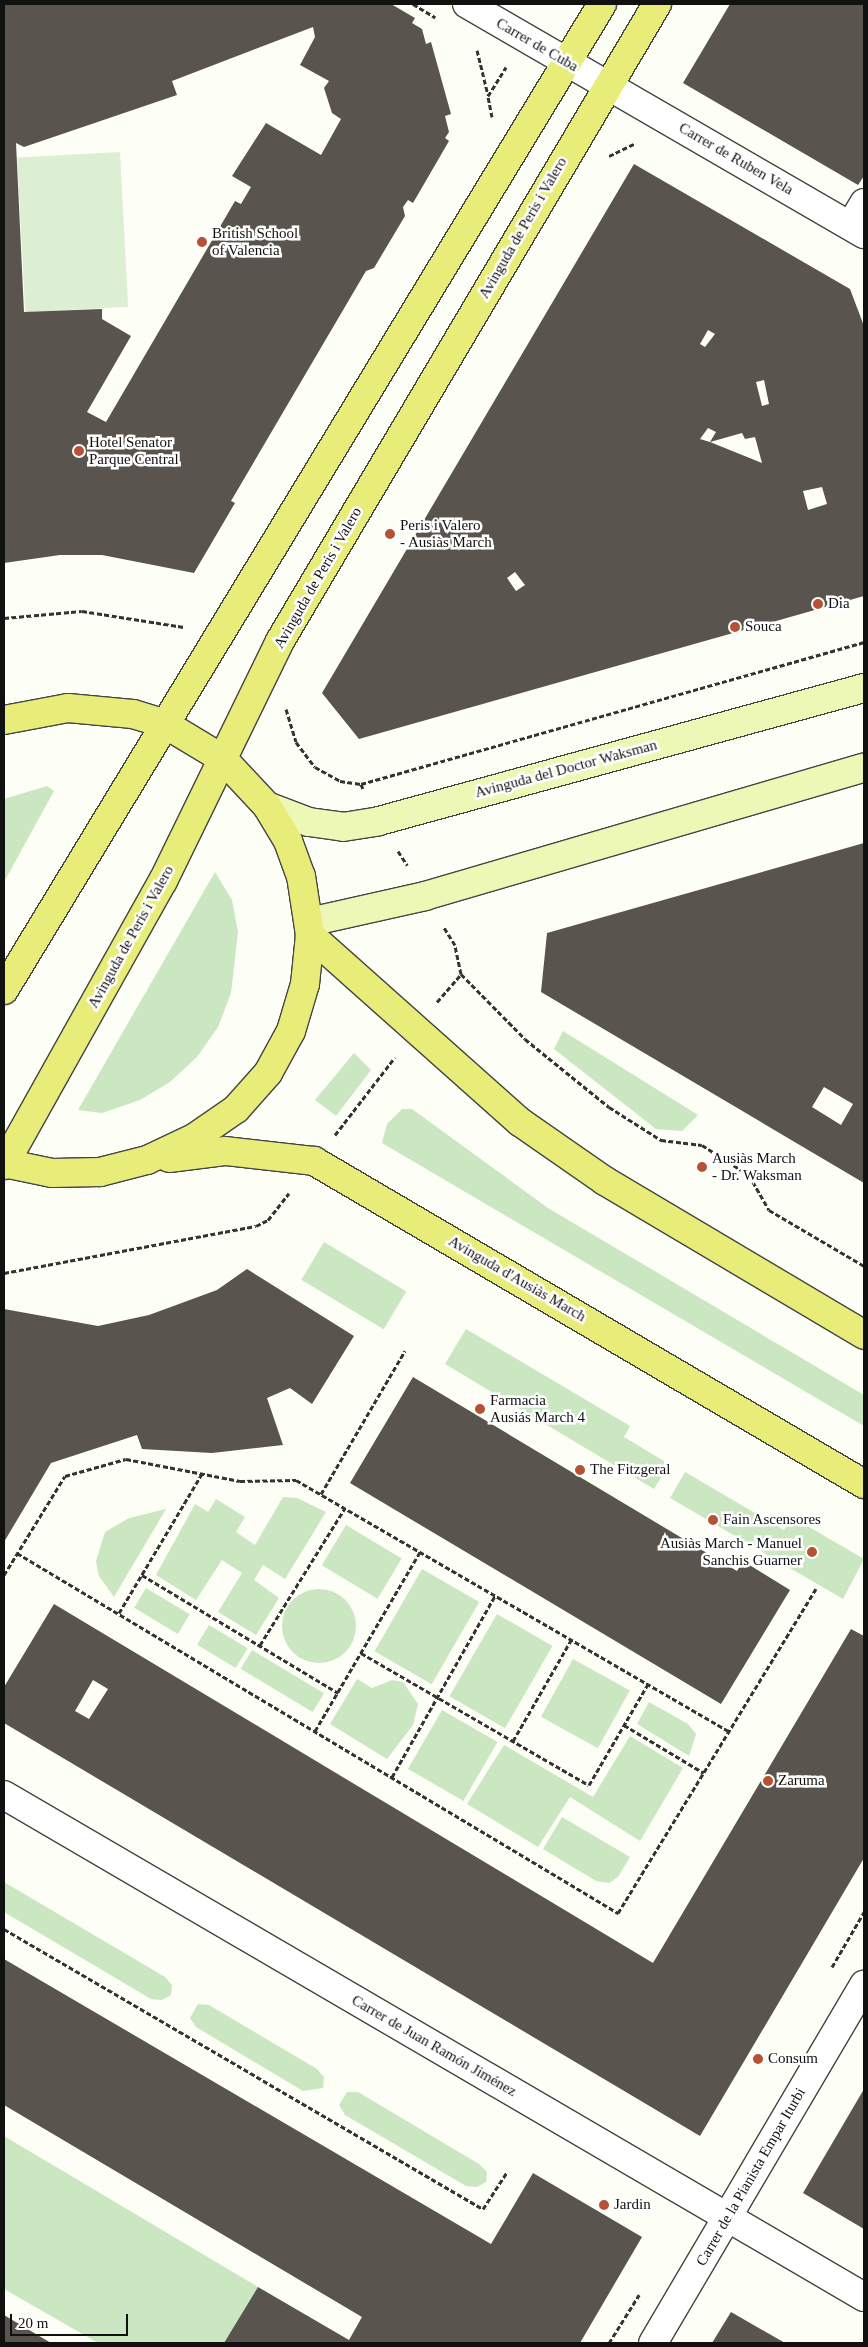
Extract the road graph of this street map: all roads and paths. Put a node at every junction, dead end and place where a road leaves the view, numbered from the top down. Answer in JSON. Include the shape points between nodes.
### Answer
{"nodes":[{"id":1,"x":467,"y":4,"type":"edge"},
{"id":2,"x":602,"y":4,"type":"edge"},
{"id":3,"x":657,"y":4,"type":"edge"},
{"id":4,"x":567,"y":63,"type":"junction"},
{"id":5,"x":608,"y":84,"type":"junction"},
{"id":6,"x":860,"y":221,"type":"edge"},
{"id":7,"x":4,"y":618,"type":"edge"},
{"id":8,"x":185,"y":628,"type":"dead end"},
{"id":9,"x":864,"y":642,"type":"edge"},
{"id":10,"x":864,"y":688,"type":"edge"},
{"id":11,"x":4,"y":720,"type":"edge"},
{"id":12,"x":165,"y":724,"type":"junction"},
{"id":13,"x":223,"y":759,"type":"junction"},
{"id":14,"x":864,"y":768,"type":"edge"},
{"id":15,"x":361,"y":784,"type":"dead end"},
{"id":16,"x":267,"y":806,"type":"junction"},
{"id":17,"x":309,"y":929,"type":"junction"},
{"id":18,"x":460,"y":974,"type":"dead end"},
{"id":19,"x":4,"y":990,"type":"edge"},
{"id":20,"x":147,"y":1160,"type":"junction"},
{"id":21,"x":4,"y":1164,"type":"edge"},
{"id":22,"x":864,"y":1266,"type":"edge"},
{"id":23,"x":864,"y":1335,"type":"edge"},
{"id":24,"x":405,"y":1351,"type":"dead end"},
{"id":25,"x":202,"y":1474,"type":"junction"},
{"id":26,"x":864,"y":1484,"type":"edge"},
{"id":27,"x":321,"y":1494,"type":"junction"},
{"id":28,"x":344,"y":1508,"type":"junction"},
{"id":29,"x":420,"y":1552,"type":"junction"},
{"id":30,"x":17,"y":1553,"type":"junction"},
{"id":31,"x":4,"y":1575,"type":"edge"},
{"id":32,"x":142,"y":1575,"type":"junction"},
{"id":33,"x":816,"y":1589,"type":"dead end"},
{"id":34,"x":495,"y":1596,"type":"junction"},
{"id":35,"x":119,"y":1613,"type":"junction"},
{"id":36,"x":571,"y":1640,"type":"junction"},
{"id":37,"x":260,"y":1646,"type":"junction"},
{"id":38,"x":361,"y":1653,"type":"junction"},
{"id":39,"x":648,"y":1684,"type":"junction"},
{"id":40,"x":338,"y":1692,"type":"junction"},
{"id":41,"x":438,"y":1697,"type":"junction"},
{"id":42,"x":624,"y":1725,"type":"junction"},
{"id":43,"x":315,"y":1731,"type":"junction"},
{"id":44,"x":730,"y":1732,"type":"junction"},
{"id":45,"x":513,"y":1741,"type":"junction"},
{"id":46,"x":704,"y":1773,"type":"junction"},
{"id":47,"x":392,"y":1777,"type":"junction"},
{"id":48,"x":4,"y":1795,"type":"edge"},
{"id":49,"x":4,"y":1929,"type":"edge"},
{"id":50,"x":864,"y":1985,"type":"edge"},
{"id":51,"x":507,"y":2172,"type":"dead end"},
{"id":52,"x":727,"y":2218,"type":"junction"},
{"id":53,"x":864,"y":2297,"type":"edge"},
{"id":54,"x":653,"y":2343,"type":"edge"}],
"edges":[{"from":1,"to":4,"type":"street","name":"Carrer de Cuba"},
{"from":2,"to":4,"type":"main road"},
{"from":3,"to":5,"type":"main road","name":"Avinguda de Peris i Valero"},
{"from":4,"to":5,"type":"street","name":"Carrer de Cuba"},
{"from":4,"to":12,"type":"main road"},
{"from":5,"to":6,"type":"street","name":"Carrer de Ruben Vela"},
{"from":5,"to":13,"type":"main road","name":"Avinguda de Peris i Valero","via":[[280,641]]},
{"from":7,"to":8,"type":"path","via":[[82,611]]},
{"from":9,"to":15,"type":"path"},
{"from":10,"to":16,"type":"main road","name":"Avinguda del Doctor Waksman","via":[[379,821],[326,824]]},
{"from":11,"to":12,"type":"main road","via":[[68,708],[133,714]]},
{"from":12,"to":13,"type":"main road"},
{"from":12,"to":19,"type":"main road"},
{"from":13,"to":16,"type":"main road"},
{"from":13,"to":21,"type":"main road","name":"Avinguda de Peris i Valero","via":[[163,881]]},
{"from":14,"to":17,"type":"main road"},
{"from":16,"to":17,"type":"main road","via":[[301,876]]},
{"from":17,"to":20,"type":"main road","via":[[305,984],[291,1031],[268,1073],[236,1110],[194,1138]]},
{"from":17,"to":23,"type":"main road","via":[[520,1122],[605,1181]]},
{"from":18,"to":22,"type":"path","via":[[525,1039],[609,1107],[661,1140],[702,1145],[749,1175],[768,1210]]},
{"from":20,"to":21,"type":"main road","via":[[90,1172],[52,1173]]},
{"from":20,"to":26,"type":"main road","name":"Avinguda d'Ausiàs March","via":[[225,1151],[314,1161]]},
{"from":24,"to":27,"type":"path"},
{"from":25,"to":27,"type":"path","via":[[240,1482],[296,1480]]},
{"from":25,"to":30,"type":"path","via":[[126,1459],[65,1476]]},
{"from":25,"to":32,"type":"path"},
{"from":27,"to":28,"type":"path"},
{"from":28,"to":29,"type":"path"},
{"from":28,"to":37,"type":"path"},
{"from":29,"to":34,"type":"path"},
{"from":29,"to":38,"type":"path"},
{"from":30,"to":31,"type":"path"},
{"from":30,"to":35,"type":"path"},
{"from":32,"to":35,"type":"path"},
{"from":32,"to":37,"type":"path"},
{"from":33,"to":44,"type":"path"},
{"from":34,"to":36,"type":"path"},
{"from":34,"to":41,"type":"path"},
{"from":35,"to":43,"type":"path"},
{"from":36,"to":39,"type":"path"},
{"from":36,"to":45,"type":"path"},
{"from":37,"to":40,"type":"path"},
{"from":38,"to":40,"type":"path"},
{"from":38,"to":41,"type":"path"},
{"from":39,"to":42,"type":"path"},
{"from":39,"to":44,"type":"path"},
{"from":40,"to":43,"type":"path"},
{"from":41,"to":45,"type":"path"},
{"from":41,"to":47,"type":"path"},
{"from":42,"to":45,"type":"path","via":[[589,1785]]},
{"from":42,"to":46,"type":"path"},
{"from":43,"to":47,"type":"path"},
{"from":44,"to":46,"type":"path"},
{"from":46,"to":47,"type":"path","via":[[618,1913]]},
{"from":48,"to":52,"type":"street","name":"Carrer de Juan Ramón Jiménez"},
{"from":49,"to":51,"type":"path","via":[[483,2209]]},
{"from":50,"to":52,"type":"street","name":"Carrer de la Pianista Empar Iturbi"},
{"from":52,"to":53,"type":"street","name":"Carrer de Juan Ramón Jiménez"},
{"from":52,"to":54,"type":"street","name":"Carrer de la Pianista Empar Iturbi"}]}
